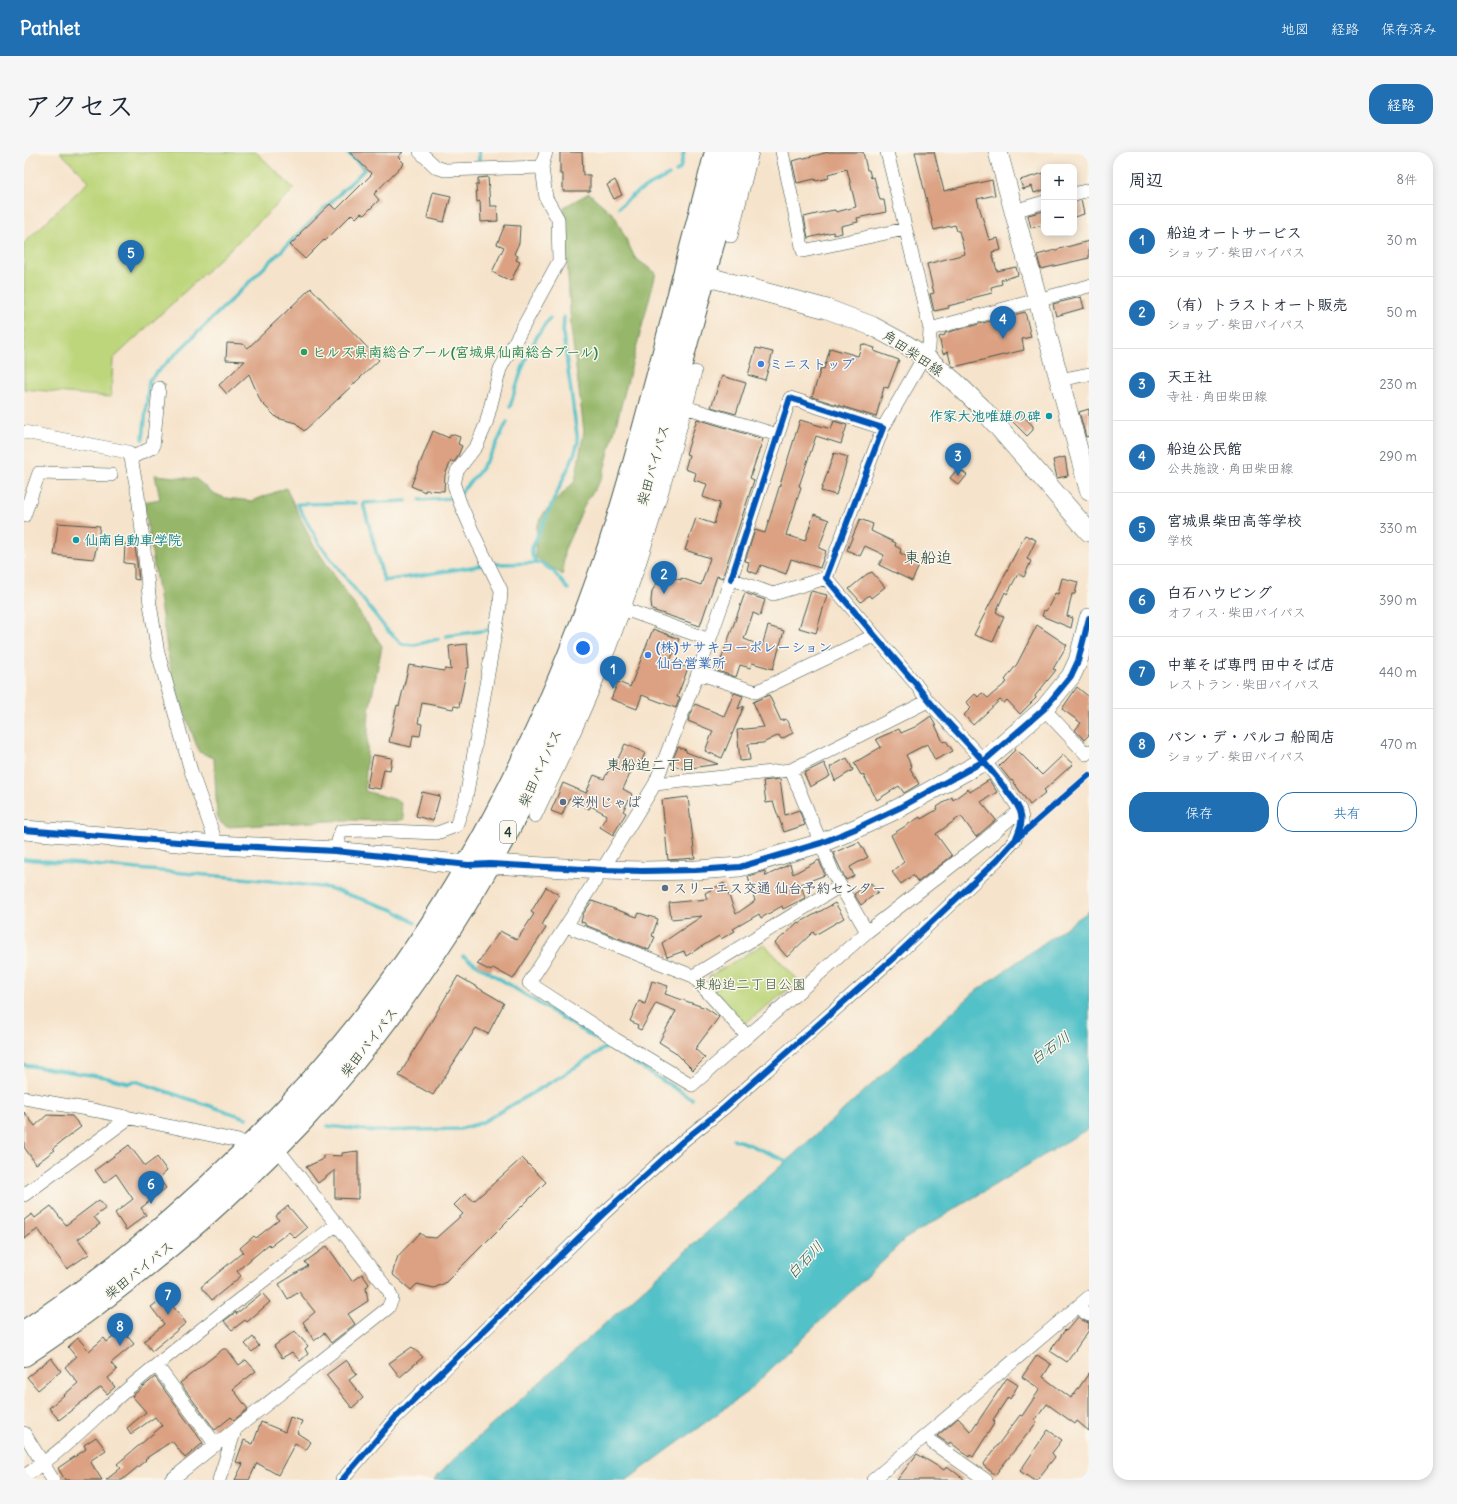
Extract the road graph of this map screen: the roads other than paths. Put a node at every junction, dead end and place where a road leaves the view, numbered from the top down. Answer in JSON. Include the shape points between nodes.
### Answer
{"nodes":[{"id":1,"x":420,"y":152,"type":"edge"},
{"id":2,"x":546,"y":152,"type":"edge"},
{"id":3,"x":716,"y":152,"type":"edge"},
{"id":4,"x":736,"y":152,"type":"edge"},
{"id":5,"x":752,"y":152,"type":"edge"},
{"id":6,"x":782,"y":152,"type":"edge"},
{"id":7,"x":887,"y":152,"type":"edge"},
{"id":8,"x":998,"y":152,"type":"edge"},
{"id":9,"x":542,"y":167,"type":"junction"},
{"id":10,"x":1089,"y":190,"type":"edge"},
{"id":11,"x":1077,"y":193,"type":"edge"},
{"id":12,"x":1041,"y":203,"type":"edge"},
{"id":13,"x":1014,"y":211,"type":"junction"},
{"id":14,"x":905,"y":229,"type":"junction"},
{"id":15,"x":731,"y":236,"type":"dead end"},
{"id":16,"x":695,"y":274,"type":"junction"},
{"id":17,"x":1089,"y":286,"type":"edge"},
{"id":18,"x":1038,"y":300,"type":"junction"},
{"id":19,"x":930,"y":329,"type":"junction"},
{"id":20,"x":924,"y":356,"type":"junction"},
{"id":21,"x":695,"y":372,"type":"dead end"},
{"id":22,"x":1089,"y":374,"type":"edge"},
{"id":23,"x":1059,"y":380,"type":"junction"},
{"id":24,"x":159,"y":388,"type":"dead end"},
{"id":25,"x":678,"y":405,"type":"junction"},
{"id":26,"x":883,"y":428,"type":"junction"},
{"id":27,"x":24,"y":432,"type":"edge"},
{"id":28,"x":778,"y":435,"type":"junction"},
{"id":29,"x":131,"y":458,"type":"junction"},
{"id":30,"x":111,"y":475,"type":"dead end"},
{"id":31,"x":1089,"y":490,"type":"edge"},
{"id":32,"x":24,"y":516,"type":"edge"},
{"id":33,"x":1089,"y":532,"type":"edge"},
{"id":34,"x":826,"y":578,"type":"junction"},
{"id":35,"x":731,"y":579,"type":"junction"},
{"id":36,"x":624,"y":609,"type":"junction"},
{"id":37,"x":1089,"y":618,"type":"edge"},
{"id":38,"x":874,"y":636,"type":"junction"},
{"id":39,"x":710,"y":640,"type":"junction"},
{"id":40,"x":698,"y":673,"type":"junction"},
{"id":41,"x":928,"y":701,"type":"junction"},
{"id":42,"x":1044,"y":708,"type":"junction"},
{"id":43,"x":564,"y":736,"type":"junction"},
{"id":44,"x":1089,"y":751,"type":"edge"},
{"id":45,"x":984,"y":761,"type":"junction"},
{"id":46,"x":791,"y":770,"type":"junction"},
{"id":47,"x":655,"y":784,"type":"junction"},
{"id":48,"x":1020,"y":810,"type":"junction"},
{"id":49,"x":535,"y":816,"type":"dead end"},
{"id":50,"x":24,"y":830,"type":"edge"},
{"id":51,"x":821,"y":843,"type":"junction"},
{"id":52,"x":217,"y":846,"type":"junction"},
{"id":53,"x":335,"y":851,"type":"junction"},
{"id":54,"x":490,"y":864,"type":"junction"},
{"id":55,"x":468,"y":865,"type":"junction"},
{"id":56,"x":602,"y":870,"type":"junction"},
{"id":57,"x":840,"y":886,"type":"junction"},
{"id":58,"x":566,"y":926,"type":"junction"},
{"id":59,"x":867,"y":932,"type":"junction"},
{"id":60,"x":693,"y":976,"type":"junction"},
{"id":61,"x":747,"y":1036,"type":"junction"},
{"id":62,"x":24,"y":1098,"type":"edge"},
{"id":63,"x":129,"y":1118,"type":"junction"},
{"id":64,"x":253,"y":1144,"type":"junction"},
{"id":65,"x":276,"y":1147,"type":"junction"},
{"id":66,"x":24,"y":1195,"type":"edge"},
{"id":67,"x":338,"y":1224,"type":"junction"},
{"id":68,"x":1089,"y":1297,"type":"edge"},
{"id":69,"x":24,"y":1332,"type":"edge"},
{"id":70,"x":24,"y":1355,"type":"edge"},
{"id":71,"x":157,"y":1366,"type":"junction"},
{"id":72,"x":235,"y":1430,"type":"junction"},
{"id":73,"x":24,"y":1433,"type":"edge"},
{"id":74,"x":933,"y":1443,"type":"dead end"},
{"id":75,"x":216,"y":1445,"type":"junction"},
{"id":76,"x":43,"y":1464,"type":"junction"},
{"id":77,"x":24,"y":1476,"type":"edge"},
{"id":78,"x":53,"y":1480,"type":"edge"},
{"id":79,"x":171,"y":1480,"type":"edge"},
{"id":80,"x":219,"y":1480,"type":"edge"},
{"id":81,"x":342,"y":1480,"type":"edge"},
{"id":82,"x":873,"y":1480,"type":"edge"},
{"id":83,"x":986,"y":1480,"type":"edge"}],
"edges":[{"from":1,"to":9,"type":"street","via":[[436,167],[445,170]]},
{"from":2,"to":9,"type":"street"},
{"from":3,"to":16,"type":"highway","name":"柴田バイパス","number":"4"},
{"from":4,"to":16,"type":"highway","name":"柴田バイパス","number":"4"},
{"from":5,"to":15,"type":"street"},
{"from":6,"to":14,"type":"street","via":[[803,251]]},
{"from":7,"to":14,"type":"street"},
{"from":8,"to":13,"type":"street"},
{"from":9,"to":53,"type":"street","via":[[546,198],[558,219],[559,261],[500,369],[483,431],[477,445],[457,471],[454,486],[501,590],[466,798],[456,826],[437,832],[341,831]]},
{"from":10,"to":11,"type":"street"},
{"from":12,"to":13,"type":"street"},
{"from":13,"to":18,"type":"street"},
{"from":14,"to":19,"type":"street"},
{"from":16,"to":20,"type":"street","name":"角田柴田線","via":[[850,316]]},
{"from":16,"to":25,"type":"highway","name":"柴田バイパス","number":"4"},
{"from":16,"to":55,"type":"highway","name":"柴田バイパス","number":"4","via":[[598,578],[569,655],[535,736]]},
{"from":17,"to":18,"type":"street"},
{"from":18,"to":19,"type":"street"},
{"from":18,"to":23,"type":"street"},
{"from":19,"to":20,"type":"street","via":[[929,348]]},
{"from":20,"to":26,"type":"street"},
{"from":20,"to":33,"type":"street","name":"角田柴田線","via":[[981,407]]},
{"from":21,"to":25,"type":"street"},
{"from":22,"to":23,"type":"street"},
{"from":23,"to":31,"type":"street"},
{"from":24,"to":29,"type":"street","via":[[153,447]]},
{"from":25,"to":28,"type":"street"},
{"from":25,"to":36,"type":"street","via":[[668,472]]},
{"from":25,"to":43,"type":"highway","name":"柴田バイパス","number":"4"},
{"from":26,"to":28,"type":"street","via":[[790,398]]},
{"from":26,"to":34,"type":"street"},
{"from":27,"to":29,"type":"street","via":[[128,452]]},
{"from":28,"to":35,"type":"street"},
{"from":29,"to":52,"type":"street","via":[[158,653],[193,777]]},
{"from":30,"to":32,"type":"street","via":[[39,472]]},
{"from":34,"to":35,"type":"street","via":[[773,594]]},
{"from":34,"to":38,"type":"street"},
{"from":35,"to":39,"type":"street"},
{"from":36,"to":39,"type":"street"},
{"from":36,"to":43,"type":"street","via":[[602,668]]},
{"from":37,"to":42,"type":"street","via":[[1078,661],[1071,676]]},
{"from":38,"to":40,"type":"street","via":[[756,692]]},
{"from":38,"to":41,"type":"street"},
{"from":39,"to":40,"type":"street"},
{"from":40,"to":47,"type":"street"},
{"from":41,"to":45,"type":"street"},
{"from":41,"to":46,"type":"street"},
{"from":42,"to":44,"type":"street","via":[[1086,754]]},
{"from":42,"to":45,"type":"street"},
{"from":43,"to":49,"type":"street"},
{"from":43,"to":54,"type":"highway","name":"柴田バイパス","number":"4"},
{"from":45,"to":48,"type":"street"},
{"from":45,"to":51,"type":"street","via":[[899,808]]},
{"from":46,"to":47,"type":"street"},
{"from":46,"to":51,"type":"street"},
{"from":47,"to":56,"type":"street"},
{"from":48,"to":59,"type":"street"},
{"from":48,"to":81,"type":"street","via":[[1022,825],[1014,841],[997,860],[899,953],[603,1214],[395,1418]]},
{"from":50,"to":52,"type":"street"},
{"from":51,"to":56,"type":"street","via":[[740,867]]},
{"from":51,"to":57,"type":"street"},
{"from":52,"to":53,"type":"street"},
{"from":53,"to":55,"type":"street"},
{"from":54,"to":55,"type":"street"},
{"from":54,"to":56,"type":"street"},
{"from":54,"to":65,"type":"highway","name":"柴田バイパス","number":"4","via":[[394,1011],[335,1084]]},
{"from":55,"to":64,"type":"highway","name":"柴田バイパス","number":"4","via":[[420,940],[377,1000],[331,1058]]},
{"from":56,"to":58,"type":"street"},
{"from":57,"to":59,"type":"street"},
{"from":57,"to":60,"type":"street"},
{"from":58,"to":60,"type":"street"},
{"from":58,"to":61,"type":"street","via":[[529,983],[615,1040],[692,1085]]},
{"from":59,"to":61,"type":"street"},
{"from":60,"to":61,"type":"street"},
{"from":62,"to":63,"type":"street"},
{"from":63,"to":64,"type":"street"},
{"from":63,"to":66,"type":"street"},
{"from":64,"to":69,"type":"highway","name":"柴田バイパス","number":"4","via":[[197,1197],[136,1249]]},
{"from":65,"to":67,"type":"street"},
{"from":65,"to":70,"type":"highway","name":"柴田バイパス","number":"4","via":[[151,1262]]},
{"from":67,"to":71,"type":"street","via":[[220,1314]]},
{"from":67,"to":72,"type":"street","via":[[389,1291],[392,1299],[388,1308]]},
{"from":68,"to":82,"type":"street"},
{"from":71,"to":75,"type":"street"},
{"from":71,"to":76,"type":"street"},
{"from":72,"to":75,"type":"street"},
{"from":72,"to":80,"type":"street"},
{"from":73,"to":76,"type":"street"},
{"from":74,"to":83,"type":"street"},
{"from":75,"to":79,"type":"street"},
{"from":76,"to":77,"type":"street"},
{"from":76,"to":78,"type":"street"}]}
